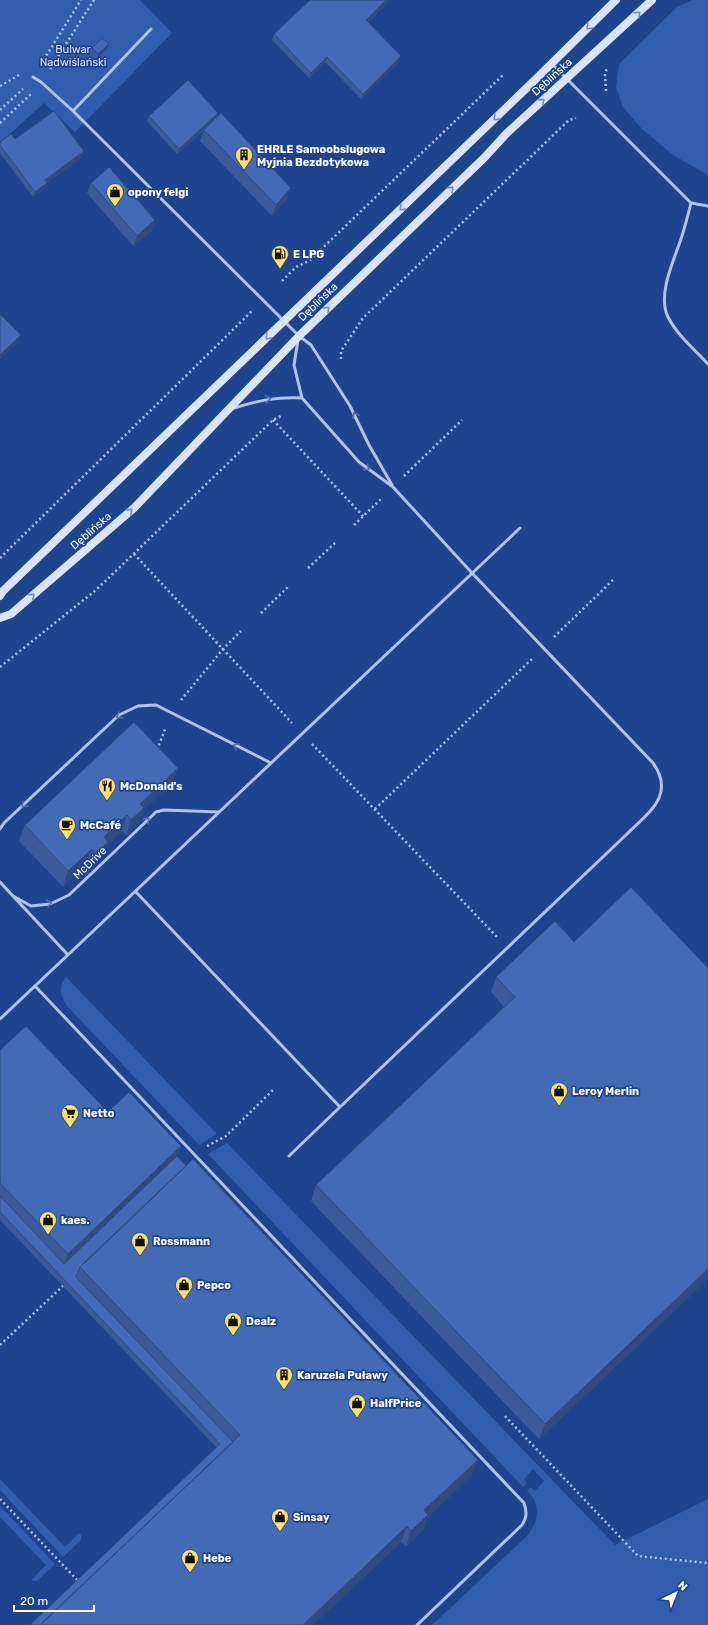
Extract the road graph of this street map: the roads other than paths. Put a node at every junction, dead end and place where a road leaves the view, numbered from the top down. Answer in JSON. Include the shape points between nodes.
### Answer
{"nodes":[{"id":1,"x":616,"y":0,"type":"edge"},
{"id":2,"x":652,"y":0,"type":"edge"},
{"id":3,"x":151,"y":29,"type":"dead end"},
{"id":4,"x":551,"y":63,"type":"junction"},
{"id":5,"x":33,"y":77,"type":"road end"},
{"id":6,"x":566,"y":79,"type":"junction"},
{"id":7,"x":73,"y":111,"type":"junction"},
{"id":8,"x":691,"y":203,"type":"junction"},
{"id":9,"x":708,"y":206,"type":"edge"},
{"id":10,"x":285,"y":321,"type":"junction"},
{"id":11,"x":299,"y":336,"type":"junction"},
{"id":12,"x":708,"y":364,"type":"edge"},
{"id":13,"x":302,"y":398,"type":"junction"},
{"id":14,"x":230,"y":409,"type":"junction"},
{"id":15,"x":393,"y":487,"type":"junction"},
{"id":16,"x":520,"y":528,"type":"dead end"},
{"id":17,"x":472,"y":573,"type":"junction"},
{"id":18,"x":0,"y":596,"type":"edge"},
{"id":19,"x":0,"y":618,"type":"edge"},
{"id":20,"x":271,"y":763,"type":"junction"},
{"id":21,"x":219,"y":812,"type":"junction"},
{"id":22,"x":0,"y":829,"type":"edge"},
{"id":23,"x":0,"y":882,"type":"edge"},
{"id":24,"x":136,"y":892,"type":"junction"},
{"id":25,"x":13,"y":896,"type":"junction"},
{"id":26,"x":68,"y":955,"type":"junction"},
{"id":27,"x":35,"y":986,"type":"junction"},
{"id":28,"x":0,"y":1019,"type":"edge"},
{"id":29,"x":340,"y":1107,"type":"junction"},
{"id":30,"x":288,"y":1156,"type":"dead end"},
{"id":31,"x":417,"y":1625,"type":"edge"}],
"edges":[{"from":1,"to":4,"type":"main road","name":"Dęblińska","one_way":true},
{"from":6,"to":2,"type":"main road","name":"Dęblińska","one_way":true},
{"from":3,"to":7,"type":"lane"},
{"from":4,"to":6,"type":"lane"},
{"from":4,"to":10,"type":"main road","name":"Dęblińska","one_way":true},
{"from":5,"to":7,"type":"lane"},
{"from":6,"to":8,"type":"lane"},
{"from":11,"to":6,"type":"main road","name":"Dęblińska","one_way":true,"via":[[507,133]]},
{"from":7,"to":10,"type":"lane"},
{"from":8,"to":9,"type":"lane"},
{"from":8,"to":12,"type":"lane","via":[[670,270],[664,302],[667,315],[676,330]]},
{"from":10,"to":11,"type":"lane"},
{"from":10,"to":18,"type":"main road","name":"Dęblińska","one_way":true},
{"from":11,"to":13,"type":"lane","via":[[294,365]]},
{"from":11,"to":14,"type":"main road","name":"Dęblińska"},
{"from":15,"to":11,"type":"lane","one_way":true,"via":[[340,389],[311,345]]},
{"from":14,"to":13,"type":"lane","one_way":true,"via":[[261,399]]},
{"from":13,"to":15,"type":"lane","one_way":true,"via":[[359,462]]},
{"from":19,"to":14,"type":"main road","name":"Dęblińska","one_way":true,"via":[[10,614],[134,508]]},
{"from":15,"to":17,"type":"lane"},
{"from":16,"to":17,"type":"lane"},
{"from":17,"to":20,"type":"lane"},
{"from":17,"to":29,"type":"lane","via":[[659,771],[662,780],[661,796],[658,804]]},
{"from":20,"to":21,"type":"lane"},
{"from":20,"to":22,"type":"lane","one_way":true,"via":[[156,705],[138,706],[119,715]]},
{"from":21,"to":24,"type":"lane"},
{"from":25,"to":21,"type":"lane","name":"McDrive","one_way":true,"via":[[32,906],[50,904],[69,895],[156,812]]},
{"from":23,"to":25,"type":"lane"},
{"from":24,"to":26,"type":"lane"},
{"from":24,"to":29,"type":"lane"},
{"from":25,"to":26,"type":"lane"},
{"from":26,"to":27,"type":"lane"},
{"from":27,"to":28,"type":"lane"},
{"from":27,"to":31,"type":"lane","via":[[524,1503],[527,1514],[522,1525]]},
{"from":29,"to":30,"type":"lane"}]}
